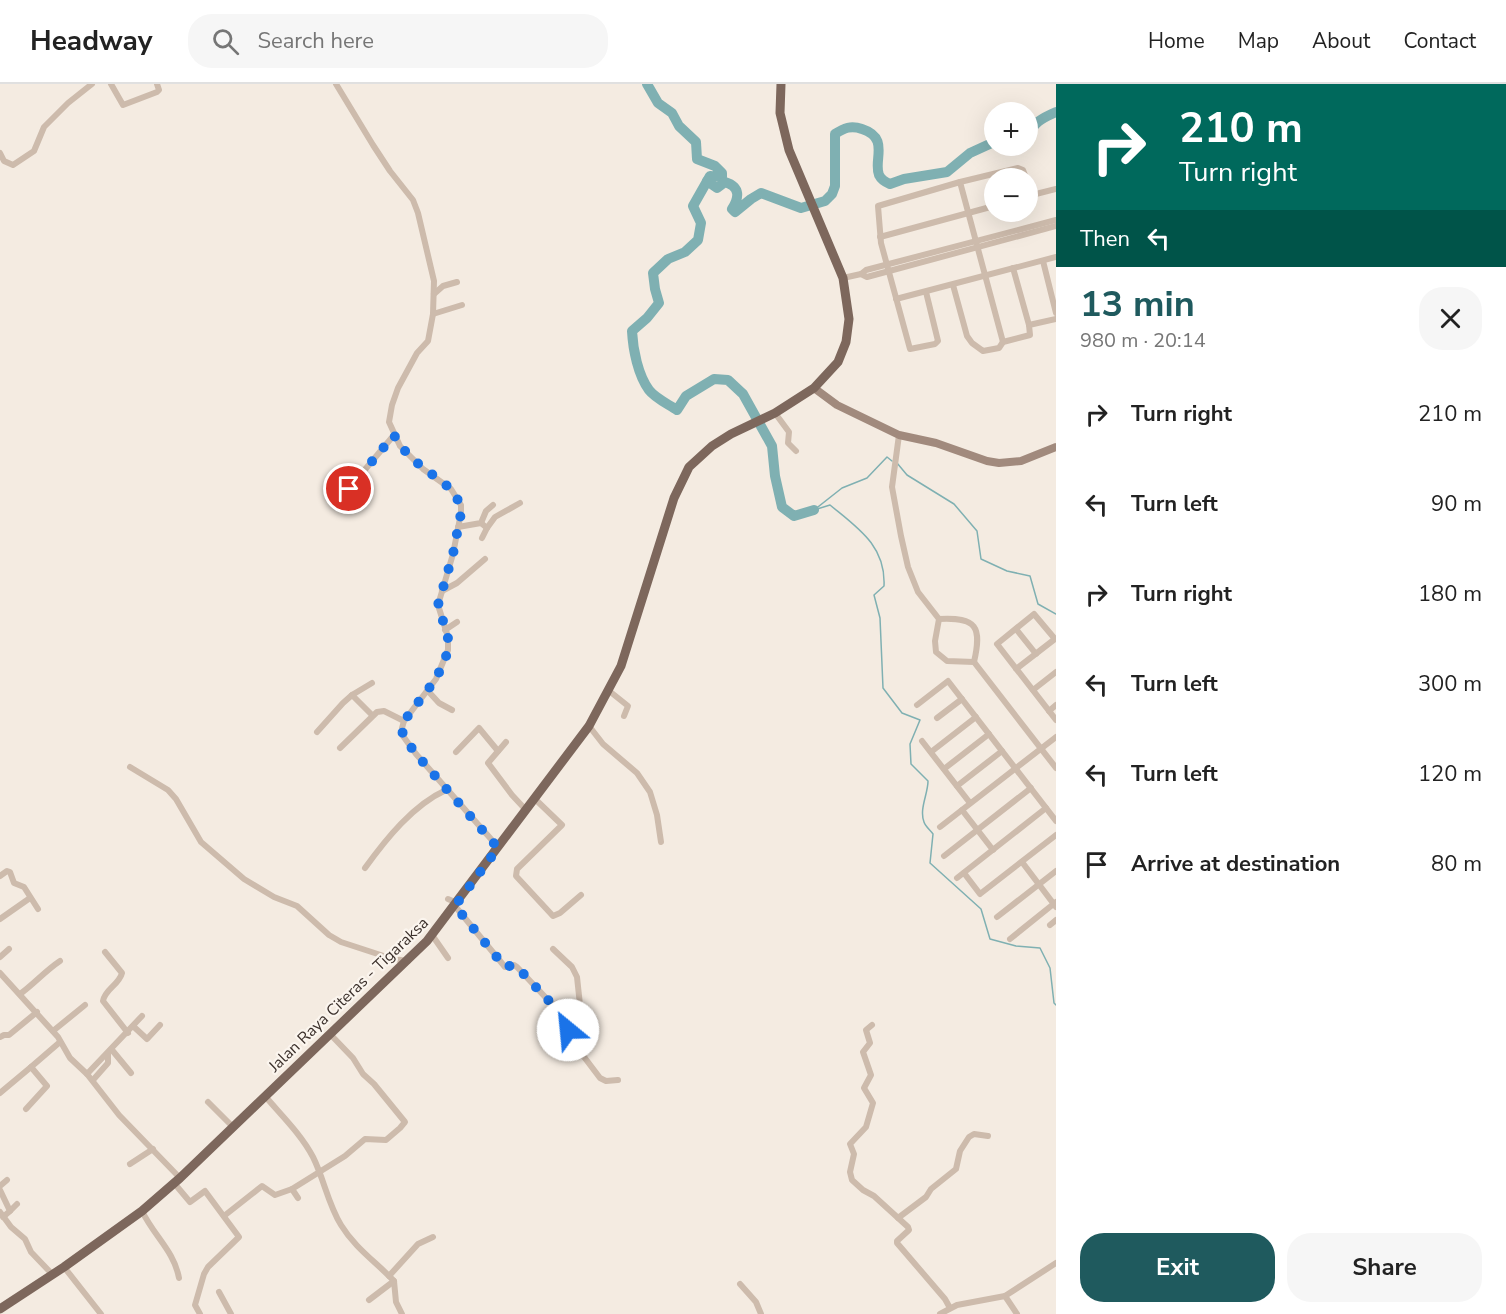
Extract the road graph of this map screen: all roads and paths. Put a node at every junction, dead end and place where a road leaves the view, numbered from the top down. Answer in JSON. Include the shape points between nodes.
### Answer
{"nodes":[{"id":1,"x":92,"y":84,"type":"edge"},
{"id":2,"x":111,"y":84,"type":"edge"},
{"id":3,"x":157,"y":84,"type":"edge"},
{"id":4,"x":336,"y":84,"type":"edge"},
{"id":5,"x":781,"y":84,"type":"edge"},
{"id":6,"x":0,"y":153,"type":"edge"},
{"id":7,"x":984,"y":176,"type":"edge"},
{"id":8,"x":960,"y":182,"type":"junction"},
{"id":9,"x":1056,"y":189,"type":"edge"},
{"id":10,"x":1038,"y":194,"type":"edge"},
{"id":11,"x":984,"y":209,"type":"edge"},
{"id":12,"x":968,"y":213,"type":"junction"},
{"id":13,"x":1056,"y":220,"type":"edge"},
{"id":14,"x":1056,"y":226,"type":"edge"},
{"id":15,"x":880,"y":237,"type":"junction"},
{"id":16,"x":975,"y":244,"type":"junction"},
{"id":17,"x":1056,"y":257,"type":"edge"},
{"id":18,"x":1043,"y":261,"type":"junction"},
{"id":19,"x":887,"y":264,"type":"junction"},
{"id":20,"x":1013,"y":268,"type":"junction"},
{"id":21,"x":889,"y":272,"type":"junction"},
{"id":22,"x":861,"y":274,"type":"junction"},
{"id":23,"x":984,"y":276,"type":"junction"},
{"id":24,"x":843,"y":278,"type":"junction"},
{"id":25,"x":457,"y":282,"type":"dead end"},
{"id":26,"x":953,"y":285,"type":"junction"},
{"id":27,"x":926,"y":292,"type":"junction"},
{"id":28,"x":434,"y":294,"type":"junction"},
{"id":29,"x":896,"y":299,"type":"junction"},
{"id":30,"x":462,"y":305,"type":"dead end"},
{"id":31,"x":1056,"y":313,"type":"edge"},
{"id":32,"x":433,"y":314,"type":"junction"},
{"id":33,"x":1056,"y":320,"type":"edge"},
{"id":34,"x":1029,"y":325,"type":"junction"},
{"id":35,"x":1003,"y":342,"type":"junction"},
{"id":36,"x":814,"y":388,"type":"junction"},
{"id":37,"x":772,"y":414,"type":"junction"},
{"id":38,"x":394,"y":435,"type":"junction"},
{"id":39,"x":899,"y":435,"type":"junction"},
{"id":40,"x":1056,"y":447,"type":"edge"},
{"id":41,"x":796,"y":451,"type":"dead end"},
{"id":42,"x":351,"y":498,"type":"dead end"},
{"id":43,"x":520,"y":502,"type":"dead end"},
{"id":44,"x":493,"y":506,"type":"dead end"},
{"id":45,"x":481,"y":524,"type":"junction"},
{"id":46,"x":458,"y":527,"type":"junction"},
{"id":47,"x":487,"y":528,"type":"junction"},
{"id":48,"x":482,"y":538,"type":"dead end"},
{"id":49,"x":485,"y":559,"type":"dead end"},
{"id":50,"x":442,"y":591,"type":"junction"},
{"id":51,"x":939,"y":619,"type":"junction"},
{"id":52,"x":457,"y":622,"type":"dead end"},
{"id":53,"x":1016,"y":629,"type":"junction"},
{"id":54,"x":445,"y":630,"type":"junction"},
{"id":55,"x":1036,"y":654,"type":"junction"},
{"id":56,"x":974,"y":663,"type":"junction"},
{"id":57,"x":1016,"y":669,"type":"junction"},
{"id":58,"x":1056,"y":672,"type":"edge"},
{"id":59,"x":372,"y":682,"type":"dead end"},
{"id":60,"x":608,"y":690,"type":"junction"},
{"id":61,"x":1033,"y":690,"type":"junction"},
{"id":62,"x":428,"y":691,"type":"junction"},
{"id":63,"x":352,"y":695,"type":"junction"},
{"id":64,"x":962,"y":699,"type":"junction"},
{"id":65,"x":917,"y":705,"type":"dead end"},
{"id":66,"x":1056,"y":705,"type":"edge"},
{"id":67,"x":453,"y":710,"type":"dead end"},
{"id":68,"x":1049,"y":711,"type":"junction"},
{"id":69,"x":372,"y":715,"type":"junction"},
{"id":70,"x":624,"y":716,"type":"dead end"},
{"id":71,"x":976,"y":717,"type":"junction"},
{"id":72,"x":937,"y":718,"type":"dead end"},
{"id":73,"x":1056,"y":720,"type":"edge"},
{"id":74,"x":404,"y":721,"type":"junction"},
{"id":75,"x":588,"y":726,"type":"junction"},
{"id":76,"x":318,"y":732,"type":"dead end"},
{"id":77,"x":989,"y":734,"type":"junction"},
{"id":78,"x":1056,"y":737,"type":"edge"},
{"id":79,"x":922,"y":741,"type":"dead end"},
{"id":80,"x":506,"y":742,"type":"dead end"},
{"id":81,"x":340,"y":748,"type":"dead end"},
{"id":82,"x":1041,"y":748,"type":"junction"},
{"id":83,"x":498,"y":751,"type":"junction"},
{"id":84,"x":1002,"y":751,"type":"junction"},
{"id":85,"x":456,"y":752,"type":"dead end"},
{"id":86,"x":931,"y":752,"type":"junction"},
{"id":87,"x":130,"y":767,"type":"dead end"},
{"id":88,"x":1015,"y":768,"type":"junction"},
{"id":89,"x":1056,"y":768,"type":"edge"},
{"id":90,"x":944,"y":769,"type":"junction"},
{"id":91,"x":957,"y":786,"type":"junction"},
{"id":92,"x":1031,"y":788,"type":"junction"},
{"id":93,"x":447,"y":790,"type":"junction"},
{"id":94,"x":534,"y":798,"type":"junction"},
{"id":95,"x":970,"y":803,"type":"junction"},
{"id":96,"x":1046,"y":808,"type":"junction"},
{"id":97,"x":525,"y":809,"type":"junction"},
{"id":98,"x":962,"y":810,"type":"junction"},
{"id":99,"x":1056,"y":821,"type":"edge"},
{"id":100,"x":940,"y":827,"type":"dead end"},
{"id":101,"x":978,"y":830,"type":"junction"},
{"id":102,"x":1056,"y":835,"type":"edge"},
{"id":103,"x":660,"y":842,"type":"dead end"},
{"id":104,"x":498,"y":848,"type":"junction"},
{"id":105,"x":993,"y":850,"type":"junction"},
{"id":106,"x":944,"y":856,"type":"dead end"},
{"id":107,"x":1022,"y":862,"type":"junction"},
{"id":108,"x":365,"y":868,"type":"dead end"},
{"id":109,"x":1056,"y":871,"type":"edge"},
{"id":110,"x":964,"y":873,"type":"junction"},
{"id":111,"x":0,"y":876,"type":"edge"},
{"id":112,"x":957,"y":878,"type":"dead end"},
{"id":113,"x":1038,"y":884,"type":"junction"},
{"id":114,"x":581,"y":895,"type":"dead end"},
{"id":115,"x":30,"y":898,"type":"junction"},
{"id":116,"x":453,"y":903,"type":"junction"},
{"id":117,"x":1055,"y":905,"type":"edge"},
{"id":118,"x":38,"y":909,"type":"dead end"},
{"id":119,"x":997,"y":917,"type":"dead end"},
{"id":120,"x":0,"y":920,"type":"edge"},
{"id":121,"x":1056,"y":920,"type":"edge"},
{"id":122,"x":1050,"y":925,"type":"dead end"},
{"id":123,"x":432,"y":935,"type":"junction"},
{"id":124,"x":1010,"y":939,"type":"dead end"},
{"id":125,"x":9,"y":949,"type":"dead end"},
{"id":126,"x":553,"y":949,"type":"dead end"},
{"id":127,"x":105,"y":952,"type":"dead end"},
{"id":128,"x":0,"y":957,"type":"edge"},
{"id":129,"x":448,"y":958,"type":"dead end"},
{"id":130,"x":60,"y":961,"type":"dead end"},
{"id":131,"x":408,"y":961,"type":"junction"},
{"id":132,"x":0,"y":973,"type":"edge"},
{"id":133,"x":20,"y":994,"type":"junction"},
{"id":134,"x":85,"y":1005,"type":"dead end"},
{"id":135,"x":37,"y":1012,"type":"junction"},
{"id":136,"x":142,"y":1016,"type":"dead end"},
{"id":137,"x":571,"y":1020,"type":"junction"},
{"id":138,"x":160,"y":1025,"type":"dead end"},
{"id":139,"x":872,"y":1025,"type":"dead end"},
{"id":140,"x":134,"y":1026,"type":"junction"},
{"id":141,"x":53,"y":1031,"type":"junction"},
{"id":142,"x":128,"y":1033,"type":"junction"},
{"id":143,"x":330,"y":1034,"type":"junction"},
{"id":144,"x":0,"y":1037,"type":"edge"},
{"id":145,"x":60,"y":1042,"type":"junction"},
{"id":146,"x":110,"y":1052,"type":"junction"},
{"id":147,"x":30,"y":1067,"type":"junction"},
{"id":148,"x":131,"y":1073,"type":"dead end"},
{"id":149,"x":87,"y":1074,"type":"junction"},
{"id":150,"x":93,"y":1080,"type":"junction"},
{"id":151,"x":618,"y":1080,"type":"dead end"},
{"id":152,"x":0,"y":1093,"type":"edge"},
{"id":153,"x":265,"y":1096,"type":"junction"},
{"id":154,"x":208,"y":1102,"type":"dead end"},
{"id":155,"x":27,"y":1109,"type":"dead end"},
{"id":156,"x":233,"y":1127,"type":"junction"},
{"id":157,"x":987,"y":1136,"type":"dead end"},
{"id":158,"x":153,"y":1149,"type":"junction"},
{"id":159,"x":130,"y":1164,"type":"dead end"},
{"id":160,"x":319,"y":1171,"type":"junction"},
{"id":161,"x":7,"y":1180,"type":"dead end"},
{"id":162,"x":177,"y":1180,"type":"junction"},
{"id":163,"x":0,"y":1189,"type":"edge"},
{"id":164,"x":292,"y":1189,"type":"junction"},
{"id":165,"x":298,"y":1198,"type":"dead end"},
{"id":166,"x":16,"y":1204,"type":"dead end"},
{"id":167,"x":10,"y":1211,"type":"junction"},
{"id":168,"x":142,"y":1211,"type":"junction"},
{"id":169,"x":2,"y":1214,"type":"edge"},
{"id":170,"x":224,"y":1216,"type":"junction"},
{"id":171,"x":898,"y":1218,"type":"junction"},
{"id":172,"x":434,"y":1237,"type":"dead end"},
{"id":173,"x":1056,"y":1263,"type":"edge"},
{"id":174,"x":64,"y":1267,"type":"junction"},
{"id":175,"x":52,"y":1274,"type":"junction"},
{"id":176,"x":179,"y":1278,"type":"dead end"},
{"id":177,"x":392,"y":1279,"type":"junction"},
{"id":178,"x":740,"y":1284,"type":"dead end"},
{"id":179,"x":219,"y":1292,"type":"dead end"},
{"id":180,"x":1005,"y":1296,"type":"junction"},
{"id":181,"x":369,"y":1300,"type":"dead end"},
{"id":182,"x":0,"y":1309,"type":"edge"},
{"id":183,"x":949,"y":1310,"type":"edge"},
{"id":184,"x":101,"y":1314,"type":"edge"},
{"id":185,"x":200,"y":1314,"type":"edge"},
{"id":186,"x":231,"y":1314,"type":"edge"},
{"id":187,"x":402,"y":1314,"type":"edge"},
{"id":188,"x":761,"y":1314,"type":"edge"},
{"id":189,"x":940,"y":1314,"type":"edge"},
{"id":190,"x":1017,"y":1314,"type":"edge"}],
"edges":[{"from":1,"to":6,"type":"street","via":[[44,127],[34,151],[13,165],[4,161]]},
{"from":2,"to":3,"type":"street","via":[[123,105],[157,92]]},
{"from":4,"to":28,"type":"street","via":[[390,171],[413,200],[428,252]]},
{"from":5,"to":24,"type":"main road","name":"Jalan Raya Citeras - Tigaraksa","via":[[780,113],[785,136]]},
{"from":7,"to":8,"type":"street"},
{"from":8,"to":12,"type":"street"},
{"from":8,"to":15,"type":"street","via":[[879,206]]},
{"from":9,"to":10,"type":"street"},
{"from":11,"to":12,"type":"street"},
{"from":12,"to":15,"type":"street"},
{"from":12,"to":16,"type":"street"},
{"from":13,"to":16,"type":"street"},
{"from":14,"to":16,"type":"street"},
{"from":15,"to":19,"type":"street"},
{"from":16,"to":19,"type":"street"},
{"from":16,"to":21,"type":"street"},
{"from":16,"to":23,"type":"street"},
{"from":17,"to":18,"type":"street"},
{"from":18,"to":20,"type":"street"},
{"from":18,"to":31,"type":"street"},
{"from":19,"to":21,"type":"street"},
{"from":19,"to":22,"type":"street"},
{"from":20,"to":23,"type":"street"},
{"from":20,"to":34,"type":"street"},
{"from":21,"to":22,"type":"street","via":[[867,277]]},
{"from":21,"to":29,"type":"street"},
{"from":22,"to":24,"type":"street"},
{"from":23,"to":26,"type":"street"},
{"from":23,"to":35,"type":"street"},
{"from":24,"to":36,"type":"main road","name":"Jalan Raya Citeras - Tigaraksa","via":[[849,319],[846,342],[838,362]]},
{"from":25,"to":28,"type":"street"},
{"from":26,"to":27,"type":"street"},
{"from":26,"to":35,"type":"street","via":[[972,342],[984,352],[999,348]]},
{"from":27,"to":29,"type":"street"},
{"from":27,"to":29,"type":"street","via":[[938,341],[935,344],[908,348]]},
{"from":28,"to":32,"type":"street"},
{"from":30,"to":32,"type":"street"},
{"from":32,"to":38,"type":"street","via":[[428,341],[408,368],[392,405],[389,422]]},
{"from":33,"to":34,"type":"street"},
{"from":34,"to":35,"type":"street","via":[[1030,334]]},
{"from":36,"to":37,"type":"main road","name":"Jalan Raya Citeras - Tigaraksa"},
{"from":36,"to":39,"type":"street","via":[[837,405]]},
{"from":37,"to":41,"type":"street","via":[[789,432],[788,443]]},
{"from":37,"to":60,"type":"main road","name":"Jalan Raya Citeras - Tigaraksa","via":[[712,446],[689,466],[674,498],[621,666]]},
{"from":38,"to":42,"type":"street","via":[[347,491]]},
{"from":38,"to":46,"type":"street","via":[[416,462],[456,496],[461,505]]},
{"from":39,"to":40,"type":"street","via":[[999,463],[1021,461]]},
{"from":39,"to":51,"type":"street","via":[[892,487],[908,567],[918,592]]},
{"from":43,"to":47,"type":"street","via":[[495,517]]},
{"from":44,"to":45,"type":"street","via":[[486,511]]},
{"from":45,"to":46,"type":"street"},
{"from":45,"to":47,"type":"street"},
{"from":46,"to":50,"type":"street"},
{"from":47,"to":48,"type":"street"},
{"from":49,"to":50,"type":"street"},
{"from":50,"to":54,"type":"street","via":[[438,605]]},
{"from":51,"to":56,"type":"street","via":[[935,647],[940,656],[954,662]]},
{"from":51,"to":56,"type":"street","via":[[964,619],[977,630]]},
{"from":52,"to":54,"type":"street"},
{"from":53,"to":55,"type":"street"},
{"from":53,"to":55,"type":"street","via":[[1034,614],[1055,639]]},
{"from":53,"to":57,"type":"street","via":[[997,644]]},
{"from":54,"to":62,"type":"street","via":[[449,643],[446,657]]},
{"from":55,"to":57,"type":"street"},
{"from":56,"to":82,"type":"street"},
{"from":57,"to":61,"type":"street"},
{"from":58,"to":61,"type":"street"},
{"from":59,"to":63,"type":"street"},
{"from":60,"to":70,"type":"street","via":[[628,706]]},
{"from":60,"to":75,"type":"main road","name":"Jalan Raya Citeras - Tigaraksa"},
{"from":61,"to":68,"type":"street"},
{"from":62,"to":67,"type":"street"},
{"from":62,"to":74,"type":"street"},
{"from":63,"to":69,"type":"street"},
{"from":63,"to":76,"type":"street"},
{"from":64,"to":65,"type":"street","via":[[948,681]]},
{"from":64,"to":71,"type":"street"},
{"from":64,"to":72,"type":"street"},
{"from":66,"to":68,"type":"street"},
{"from":68,"to":73,"type":"street"},
{"from":69,"to":74,"type":"street","via":[[384,711]]},
{"from":69,"to":81,"type":"street"},
{"from":71,"to":77,"type":"street"},
{"from":71,"to":86,"type":"street"},
{"from":74,"to":93,"type":"street","via":[[403,736]]},
{"from":75,"to":94,"type":"main road","name":"Jalan Raya Citeras - Tigaraksa"},
{"from":75,"to":103,"type":"street","via":[[637,773],[650,792]]},
{"from":77,"to":84,"type":"street"},
{"from":77,"to":90,"type":"street"},
{"from":78,"to":82,"type":"street"},
{"from":79,"to":86,"type":"street"},
{"from":80,"to":83,"type":"street"},
{"from":82,"to":88,"type":"street"},
{"from":82,"to":89,"type":"street"},
{"from":83,"to":85,"type":"street","via":[[479,728]]},
{"from":83,"to":97,"type":"street","via":[[488,763]]},
{"from":84,"to":88,"type":"street"},
{"from":84,"to":91,"type":"street"},
{"from":86,"to":90,"type":"street"},
{"from":87,"to":131,"type":"street","via":[[168,790],[201,842],[244,879],[297,906],[340,942]]},
{"from":88,"to":92,"type":"street"},
{"from":88,"to":95,"type":"street"},
{"from":90,"to":91,"type":"street"},
{"from":91,"to":95,"type":"street"},
{"from":92,"to":96,"type":"street"},
{"from":92,"to":101,"type":"street"},
{"from":93,"to":104,"type":"street"},
{"from":93,"to":108,"type":"street","via":[[433,796],[407,819]]},
{"from":94,"to":97,"type":"main road","name":"Jalan Raya Citeras - Tigaraksa"},
{"from":94,"to":114,"type":"street","via":[[562,825],[517,869],[516,876],[554,916]]},
{"from":95,"to":98,"type":"street"},
{"from":96,"to":99,"type":"street"},
{"from":96,"to":105,"type":"street"},
{"from":97,"to":104,"type":"main road","name":"Jalan Raya Citeras - Tigaraksa"},
{"from":98,"to":100,"type":"street"},
{"from":98,"to":101,"type":"street"},
{"from":101,"to":105,"type":"street"},
{"from":101,"to":106,"type":"street"},
{"from":102,"to":107,"type":"street"},
{"from":104,"to":116,"type":"main road","name":"Jalan Raya Citeras - Tigaraksa"},
{"from":105,"to":110,"type":"street"},
{"from":107,"to":110,"type":"street","via":[[980,894]]},
{"from":107,"to":113,"type":"street"},
{"from":109,"to":113,"type":"street"},
{"from":110,"to":112,"type":"street"},
{"from":111,"to":115,"type":"street","via":[[10,872],[14,883],[22,886]]},
{"from":113,"to":117,"type":"street"},
{"from":113,"to":119,"type":"street"},
{"from":115,"to":118,"type":"street"},
{"from":115,"to":120,"type":"street"},
{"from":116,"to":123,"type":"main road","name":"Jalan Raya Citeras - Tigaraksa"},
{"from":116,"to":137,"type":"street","via":[[505,967],[517,967]]},
{"from":117,"to":124,"type":"street"},
{"from":121,"to":122,"type":"street"},
{"from":123,"to":129,"type":"street"},
{"from":123,"to":131,"type":"main road","name":"Jalan Raya Citeras - Tigaraksa"},
{"from":125,"to":128,"type":"street"},
{"from":126,"to":137,"type":"street","via":[[577,977],[580,1005]]},
{"from":127,"to":142,"type":"street","via":[[122,973],[103,1001]]},
{"from":130,"to":133,"type":"street"},
{"from":131,"to":143,"type":"main road","name":"Jalan Raya Citeras - Tigaraksa"},
{"from":132,"to":133,"type":"street"},
{"from":133,"to":135,"type":"street"},
{"from":134,"to":141,"type":"street"},
{"from":135,"to":141,"type":"street"},
{"from":135,"to":144,"type":"street","via":[[9,1035]]},
{"from":136,"to":140,"type":"street"},
{"from":137,"to":151,"type":"street","via":[[569,1037],[600,1078]]},
{"from":138,"to":140,"type":"street","via":[[147,1039]]},
{"from":139,"to":171,"type":"street","via":[[866,1030],[870,1043],[863,1052],[871,1077],[864,1088],[873,1103],[866,1127],[850,1144],[854,1154],[850,1172],[856,1184]]},
{"from":140,"to":142,"type":"street"},
{"from":141,"to":145,"type":"street"},
{"from":142,"to":146,"type":"street"},
{"from":143,"to":153,"type":"main road","name":"Jalan Raya Citeras - Tigaraksa"},
{"from":143,"to":160,"type":"street","via":[[405,1122],[386,1140],[365,1139]]},
{"from":145,"to":147,"type":"street"},
{"from":145,"to":149,"type":"street"},
{"from":146,"to":148,"type":"street"},
{"from":146,"to":149,"type":"street"},
{"from":146,"to":150,"type":"street","via":[[108,1063]]},
{"from":147,"to":152,"type":"street"},
{"from":147,"to":155,"type":"street","via":[[47,1087]]},
{"from":149,"to":150,"type":"street"},
{"from":150,"to":158,"type":"street","via":[[119,1115]]},
{"from":153,"to":156,"type":"main road","name":"Jalan Raya Citeras - Tigaraksa"},
{"from":153,"to":160,"type":"street","via":[[302,1141]]},
{"from":154,"to":156,"type":"street"},
{"from":156,"to":162,"type":"main road","name":"Jalan Raya Citeras - Tigaraksa"},
{"from":157,"to":171,"type":"street","via":[[969,1137],[960,1151],[956,1169]]},
{"from":158,"to":159,"type":"street"},
{"from":158,"to":162,"type":"street"},
{"from":160,"to":164,"type":"street"},
{"from":160,"to":177,"type":"street","via":[[341,1226],[355,1245]]},
{"from":161,"to":163,"type":"street"},
{"from":162,"to":168,"type":"main road","name":"Jalan Raya Citeras - Tigaraksa"},
{"from":162,"to":170,"type":"street","via":[[190,1202],[205,1191]]},
{"from":163,"to":167,"type":"street"},
{"from":164,"to":165,"type":"street"},
{"from":164,"to":170,"type":"street","via":[[274,1195],[262,1186]]},
{"from":166,"to":167,"type":"street"},
{"from":167,"to":169,"type":"street"},
{"from":168,"to":174,"type":"main road","name":"Jalan Raya Citeras - Tigaraksa"},
{"from":168,"to":176,"type":"street","via":[[174,1259]]},
{"from":169,"to":175,"type":"street"},
{"from":170,"to":185,"type":"street","via":[[239,1238],[204,1274],[195,1305]]},
{"from":171,"to":183,"type":"street","via":[[909,1229],[897,1243],[945,1299]]},
{"from":172,"to":177,"type":"street","via":[[418,1244]]},
{"from":173,"to":180,"type":"street"},
{"from":174,"to":175,"type":"main road","name":"Jalan Raya Citeras - Tigaraksa"},
{"from":174,"to":184,"type":"street"},
{"from":175,"to":182,"type":"main road","name":"Jalan Raya Citeras - Tigaraksa"},
{"from":177,"to":181,"type":"street"},
{"from":177,"to":187,"type":"street"},
{"from":178,"to":188,"type":"street"},
{"from":179,"to":186,"type":"street"},
{"from":180,"to":183,"type":"street"},
{"from":180,"to":190,"type":"street"},
{"from":183,"to":189,"type":"street"}]}
